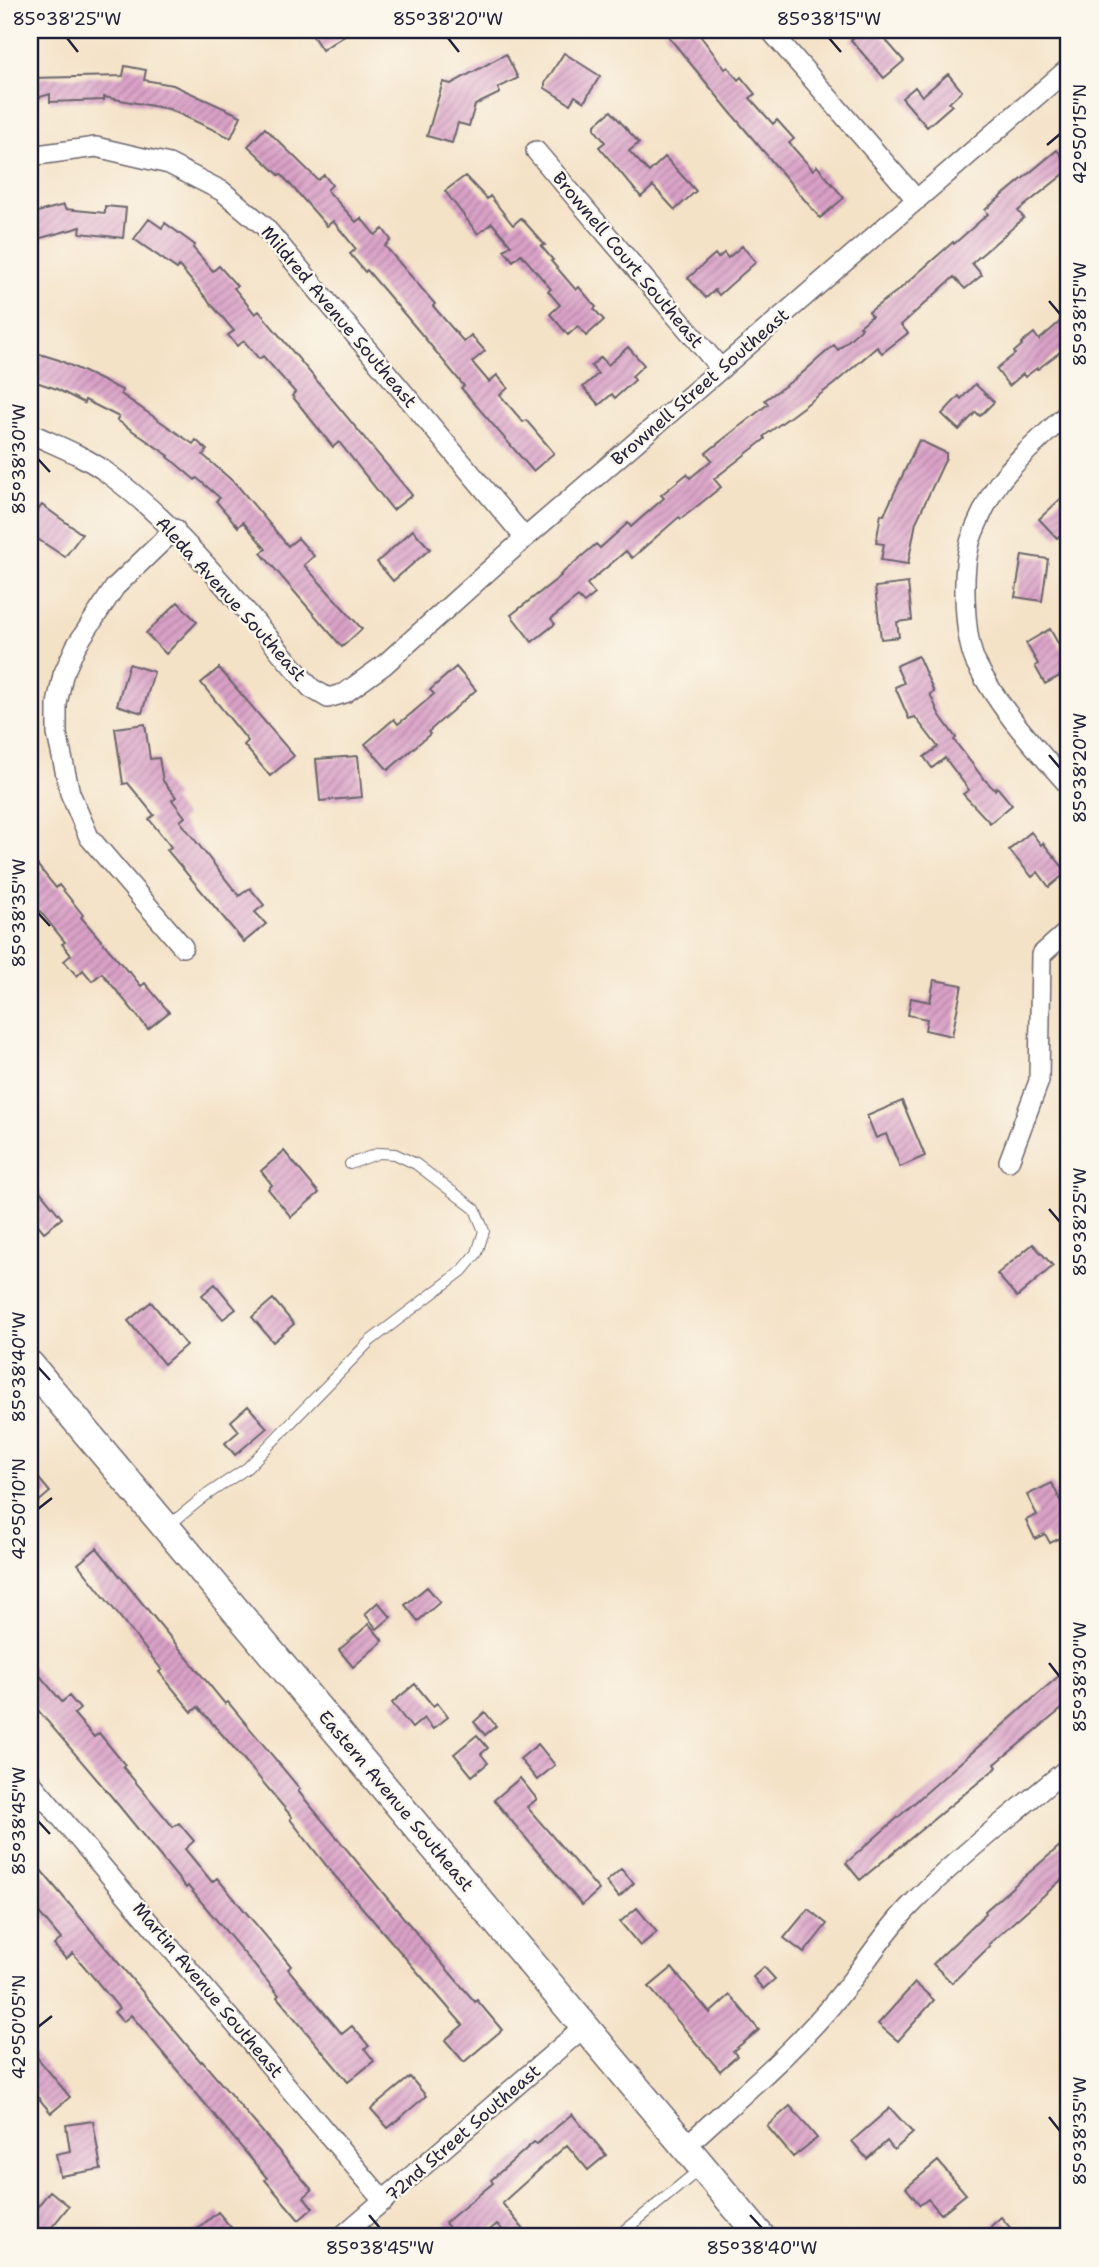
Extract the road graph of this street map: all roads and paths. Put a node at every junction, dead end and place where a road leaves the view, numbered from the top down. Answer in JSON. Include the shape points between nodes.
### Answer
{"nodes":[{"id":1,"x":771,"y":30,"type":"edge"},
{"id":2,"x":1069,"y":68,"type":"edge"},
{"id":3,"x":536,"y":151,"type":"dead end"},
{"id":4,"x":30,"y":156,"type":"edge"},
{"id":5,"x":916,"y":200,"type":"junction"},
{"id":6,"x":721,"y":369,"type":"junction"},
{"id":7,"x":1069,"y":412,"type":"edge"},
{"id":8,"x":30,"y":433,"type":"edge"},
{"id":9,"x":175,"y":530,"type":"junction"},
{"id":10,"x":525,"y":538,"type":"junction"},
{"id":11,"x":328,"y":698,"type":"joint"},
{"id":12,"x":1069,"y":786,"type":"edge"},
{"id":13,"x":1069,"y":930,"type":"edge"},
{"id":14,"x":183,"y":947,"type":"dead end"},
{"id":15,"x":1009,"y":1161,"type":"dead end"},
{"id":16,"x":350,"y":1164,"type":"dead end"},
{"id":17,"x":30,"y":1365,"type":"edge"},
{"id":18,"x":165,"y":1528,"type":"junction"},
{"id":19,"x":1069,"y":1768,"type":"edge"},
{"id":20,"x":30,"y":1781,"type":"edge"},
{"id":21,"x":584,"y":2027,"type":"junction"},
{"id":22,"x":693,"y":2157,"type":"junction"},
{"id":23,"x":384,"y":2201,"type":"junction"},
{"id":24,"x":341,"y":2237,"type":"edge"},
{"id":25,"x":617,"y":2237,"type":"edge"},
{"id":26,"x":761,"y":2237,"type":"edge"}],
"edges":[{"from":1,"to":5,"type":"street"},
{"from":2,"to":5,"type":"street","name":"Brownell Street Southeast"},
{"from":3,"to":6,"type":"street","name":"Brownell Court Southeast"},
{"from":4,"to":10,"type":"street","name":"Mildred Avenue Southeast","via":[[96,147],[131,153],[169,164],[222,191],[264,226]]},
{"from":5,"to":6,"type":"street","name":"Brownell Street Southeast"},
{"from":6,"to":10,"type":"street","name":"Brownell Street Southeast"},
{"from":7,"to":12,"type":"street","via":[[996,486],[969,545],[965,576],[975,660],[997,700]]},
{"from":8,"to":9,"type":"street","name":"Aleda Avenue Southeast","via":[[105,471]]},
{"from":9,"to":11,"type":"street","name":"Aleda Avenue Southeast","via":[[311,688]]},
{"from":9,"to":14,"type":"street","via":[[115,587],[82,635],[63,675],[57,734],[70,793],[89,837]]},
{"from":10,"to":11,"type":"street","name":"Brownell Street Southeast","via":[[384,665],[345,693]]},
{"from":13,"to":15,"type":"street","via":[[1041,955],[1039,1081]]},
{"from":16,"to":18,"type":"lane","via":[[379,1153],[396,1154],[415,1164],[475,1209],[484,1231],[477,1253],[462,1271],[362,1349],[247,1468]]},
{"from":17,"to":18,"type":"street","name":"Eastern Avenue Southeast"},
{"from":18,"to":21,"type":"street","name":"Eastern Avenue Southeast"},
{"from":19,"to":22,"type":"street","via":[[910,1906],[841,1995]]},
{"from":20,"to":23,"type":"street","name":"Martin Avenue Southeast"},
{"from":21,"to":22,"type":"street","name":"Eastern Avenue Southeast"},
{"from":21,"to":23,"type":"street","name":"72nd Street Southeast"},
{"from":22,"to":25,"type":"lane"},
{"from":22,"to":26,"type":"street","name":"Eastern Avenue Southeast"},
{"from":23,"to":24,"type":"street","name":"72nd Street Southeast"}]}
